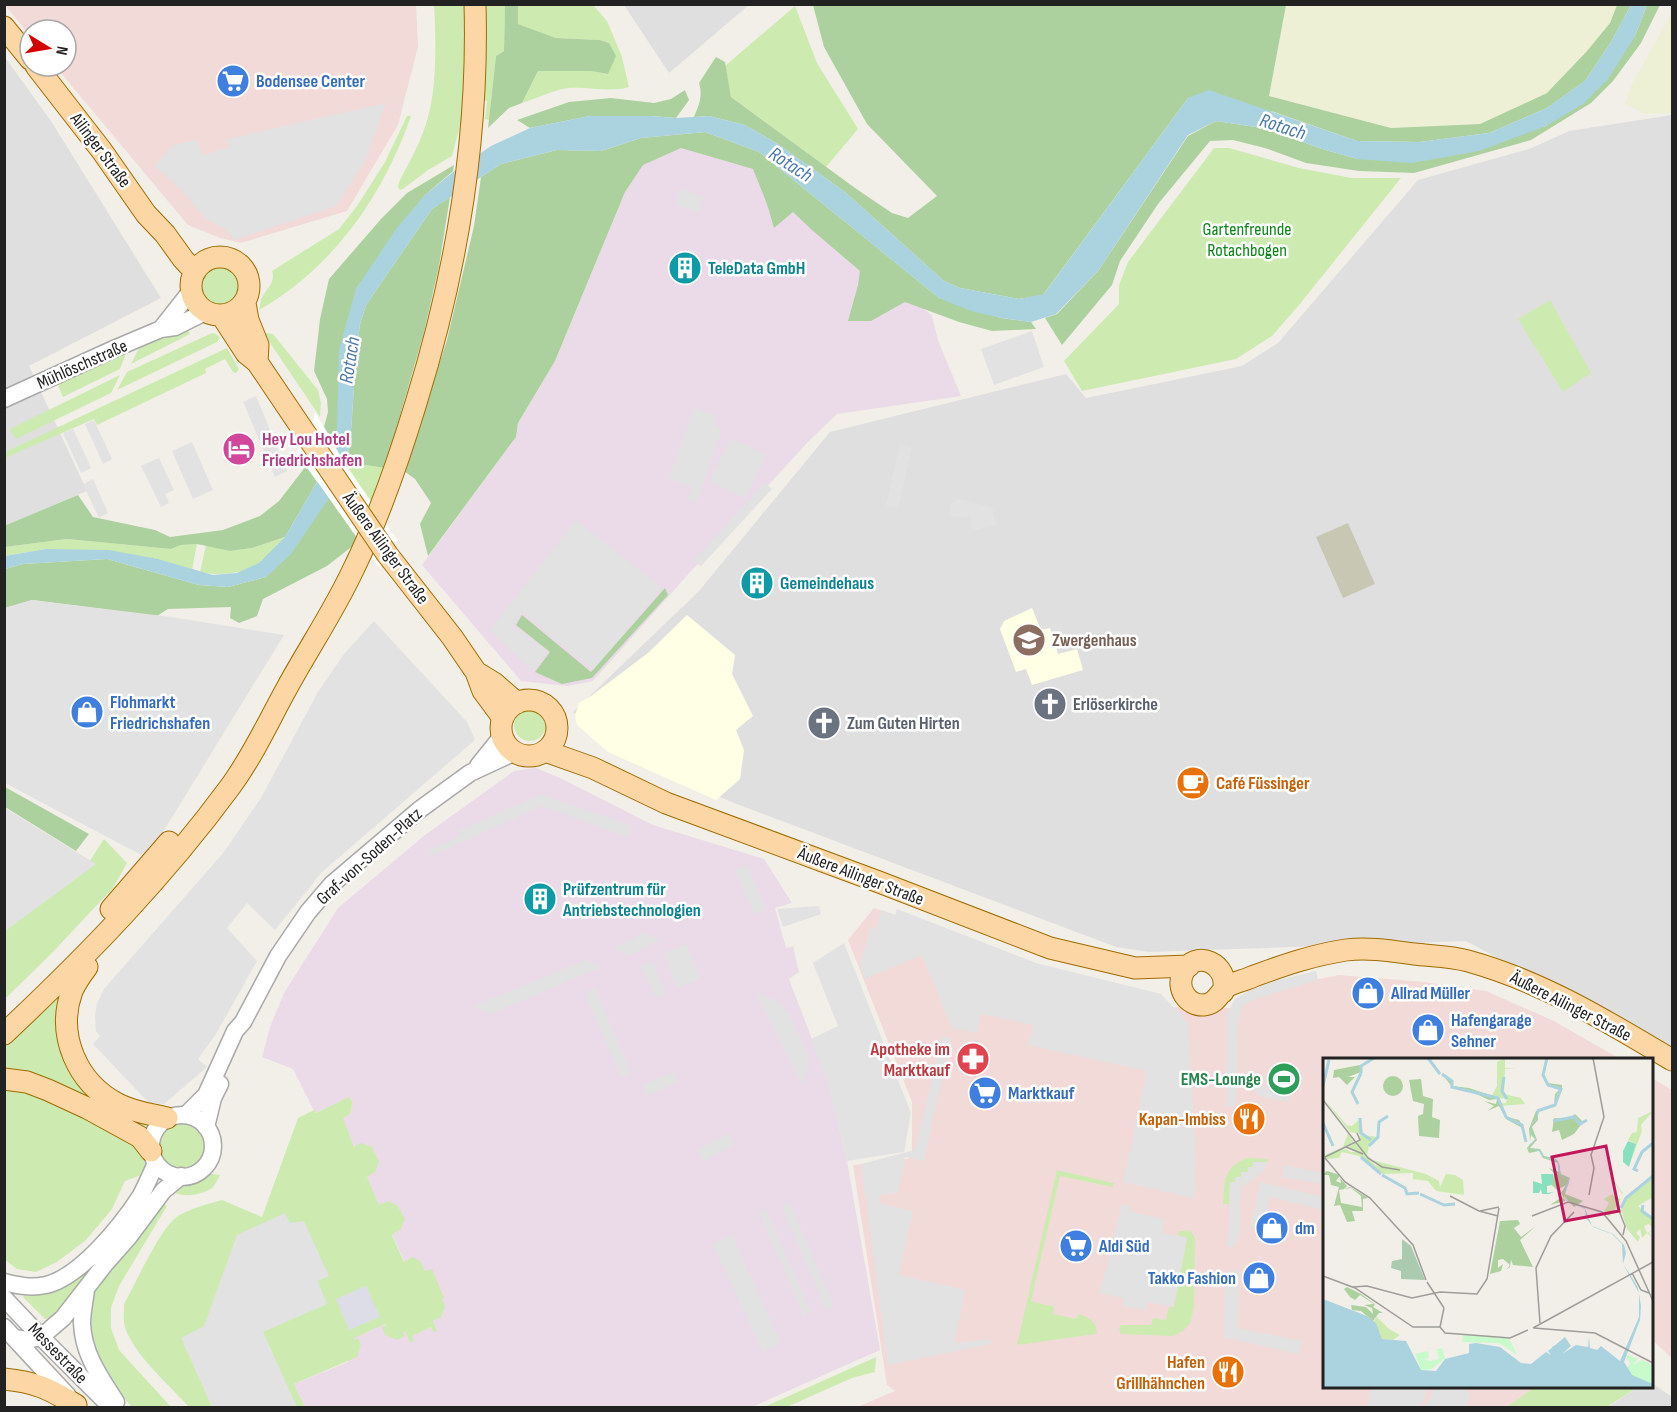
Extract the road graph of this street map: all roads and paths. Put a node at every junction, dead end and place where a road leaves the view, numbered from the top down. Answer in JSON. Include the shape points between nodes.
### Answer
{"nodes":[{"id":1,"x":476,"y":4,"type":"edge"},
{"id":2,"x":4,"y":27,"type":"edge"},
{"id":3,"x":18,"y":44,"type":"edge"},
{"id":4,"x":45,"y":78,"type":"edge"},
{"id":5,"x":199,"y":274,"type":"junction"},
{"id":6,"x":245,"y":303,"type":"junction"},
{"id":7,"x":214,"y":314,"type":"junction"},
{"id":8,"x":161,"y":329,"type":"junction"},
{"id":9,"x":258,"y":362,"type":"junction"},
{"id":10,"x":4,"y":399,"type":"edge"},
{"id":11,"x":289,"y":684,"type":"junction"},
{"id":12,"x":509,"y":727,"type":"junction"},
{"id":13,"x":558,"y":731,"type":"junction"},
{"id":14,"x":545,"y":751,"type":"junction"},
{"id":15,"x":593,"y":768,"type":"junction"},
{"id":16,"x":115,"y":925,"type":"junction"},
{"id":17,"x":1289,"y":963,"type":"junction"},
{"id":18,"x":1189,"y":966,"type":"junction"},
{"id":19,"x":1217,"y":966,"type":"junction"},
{"id":20,"x":1135,"y":968,"type":"junction"},
{"id":21,"x":1223,"y":992,"type":"junction"},
{"id":22,"x":1183,"y":993,"type":"junction"},
{"id":23,"x":4,"y":1015,"type":"edge"},
{"id":24,"x":243,"y":1022,"type":"junction"},
{"id":25,"x":4,"y":1034,"type":"edge"},
{"id":26,"x":1672,"y":1060,"type":"edge"},
{"id":27,"x":4,"y":1079,"type":"edge"},
{"id":28,"x":176,"y":1116,"type":"junction"},
{"id":29,"x":206,"y":1126,"type":"junction"},
{"id":30,"x":154,"y":1157,"type":"junction"},
{"id":31,"x":181,"y":1176,"type":"junction"},
{"id":32,"x":4,"y":1282,"type":"edge"},
{"id":33,"x":86,"y":1289,"type":"junction"},
{"id":34,"x":4,"y":1298,"type":"edge"},
{"id":35,"x":9,"y":1333,"type":"edge"},
{"id":36,"x":41,"y":1337,"type":"junction"},
{"id":37,"x":4,"y":1379,"type":"edge"},
{"id":38,"x":77,"y":1406,"type":"edge"},
{"id":39,"x":112,"y":1407,"type":"edge"},
{"id":40,"x":120,"y":1407,"type":"edge"}],
"edges":[{"from":1,"to":11,"type":"main road","via":[[471,130],[460,223],[435,340],[398,462],[355,567]]},
{"from":2,"to":3,"type":"main road"},
{"from":4,"to":5,"type":"main road","name":"Ailinger Straße","via":[[146,214]]},
{"from":5,"to":6,"type":"main road","via":[[224,256],[239,262],[250,282]]},
{"from":5,"to":7,"type":"main road","via":[[194,300]]},
{"from":5,"to":8,"type":"street","name":"Mühlöschstraße"},
{"from":6,"to":7,"type":"main road","via":[[232,313]]},
{"from":6,"to":9,"type":"main road","name":"Äußere Ailinger Straße","via":[[258,345]]},
{"from":7,"to":8,"type":"street","name":"Mühlöschstraße"},
{"from":7,"to":9,"type":"main road","name":"Äußere Ailinger Straße"},
{"from":8,"to":10,"type":"street","name":"Mühlöschstraße"},
{"from":9,"to":12,"type":"main road","name":"Äußere Ailinger Straße","bridge":true,"via":[[387,554],[476,672],[494,683]]},
{"from":11,"to":16,"type":"main road","via":[[249,760],[230,787]]},
{"from":11,"to":23,"type":"main road","via":[[161,852],[82,940]]},
{"from":12,"to":13,"type":"main road","via":[[527,700],[536,700],[552,711]]},
{"from":12,"to":14,"type":"main road","via":[[520,755]]},
{"from":12,"to":24,"type":"street","name":"Graf-von-Soden-Platz","via":[[476,769],[419,810],[332,884],[278,956]]},
{"from":13,"to":14,"type":"main road"},
{"from":13,"to":15,"type":"main road","name":"Äußere Ailinger Straße"},
{"from":14,"to":15,"type":"main road","name":"Äußere Ailinger Straße"},
{"from":15,"to":20,"type":"main road","name":"Äußere Ailinger Straße","via":[[666,803],[1050,948]]},
{"from":16,"to":25,"type":"main road"},
{"from":16,"to":28,"type":"main road","via":[[72,992],[67,1017],[70,1048],[84,1076],[117,1104]]},
{"from":17,"to":19,"type":"main road"},
{"from":17,"to":21,"type":"main road","via":[[1229,986]]},
{"from":17,"to":26,"type":"main road","name":"Äußere Ailinger Straße","via":[[1347,950],[1466,960],[1525,980],[1598,1016]]},
{"from":18,"to":19,"type":"main road","via":[[1207,961]]},
{"from":18,"to":20,"type":"main road","name":"Äußere Ailinger Straße"},
{"from":18,"to":22,"type":"main road","via":[[1181,979]]},
{"from":19,"to":21,"type":"main road","via":[[1224,978]]},
{"from":20,"to":22,"type":"main road","name":"Äußere Ailinger Straße"},
{"from":21,"to":22,"type":"main road","via":[[1215,1001],[1203,1005],[1191,1002]]},
{"from":24,"to":28,"type":"street","name":"Graf-von-Soden-Platz","via":[[235,1031],[206,1095]]},
{"from":24,"to":29,"type":"street","name":"Graf-von-Soden-Platz","via":[[241,1039],[213,1098]]},
{"from":27,"to":30,"type":"main road","via":[[27,1082],[87,1108],[140,1137]]},
{"from":28,"to":29,"type":"street","via":[[194,1117]]},
{"from":28,"to":30,"type":"street","name":"Graf-von-Soden-Platz","via":[[158,1126],[153,1134]]},
{"from":29,"to":31,"type":"street","name":"Graf-von-Soden-Platz","via":[[212,1140],[208,1161],[196,1173]]},
{"from":30,"to":31,"type":"street","via":[[163,1170]]},
{"from":30,"to":32,"type":"street","name":"Graf-von-Soden-Platz","via":[[140,1196],[92,1256],[70,1274],[47,1285],[23,1287]]},
{"from":31,"to":33,"type":"street","name":"Graf-von-Soden-Platz","via":[[163,1191]]},
{"from":33,"to":36,"type":"street","name":"Graf-von-Soden-Platz","via":[[63,1318]]},
{"from":33,"to":40,"type":"street","via":[[82,1323],[87,1352]]},
{"from":34,"to":36,"type":"street","name":"Messestraße"},
{"from":35,"to":36,"type":"street","via":[[27,1340]]},
{"from":35,"to":38,"type":"street","name":"Messestraße"},
{"from":36,"to":39,"type":"street","name":"Messestraße"},
{"from":37,"to":38,"type":"main road","via":[[49,1389]]}]}
